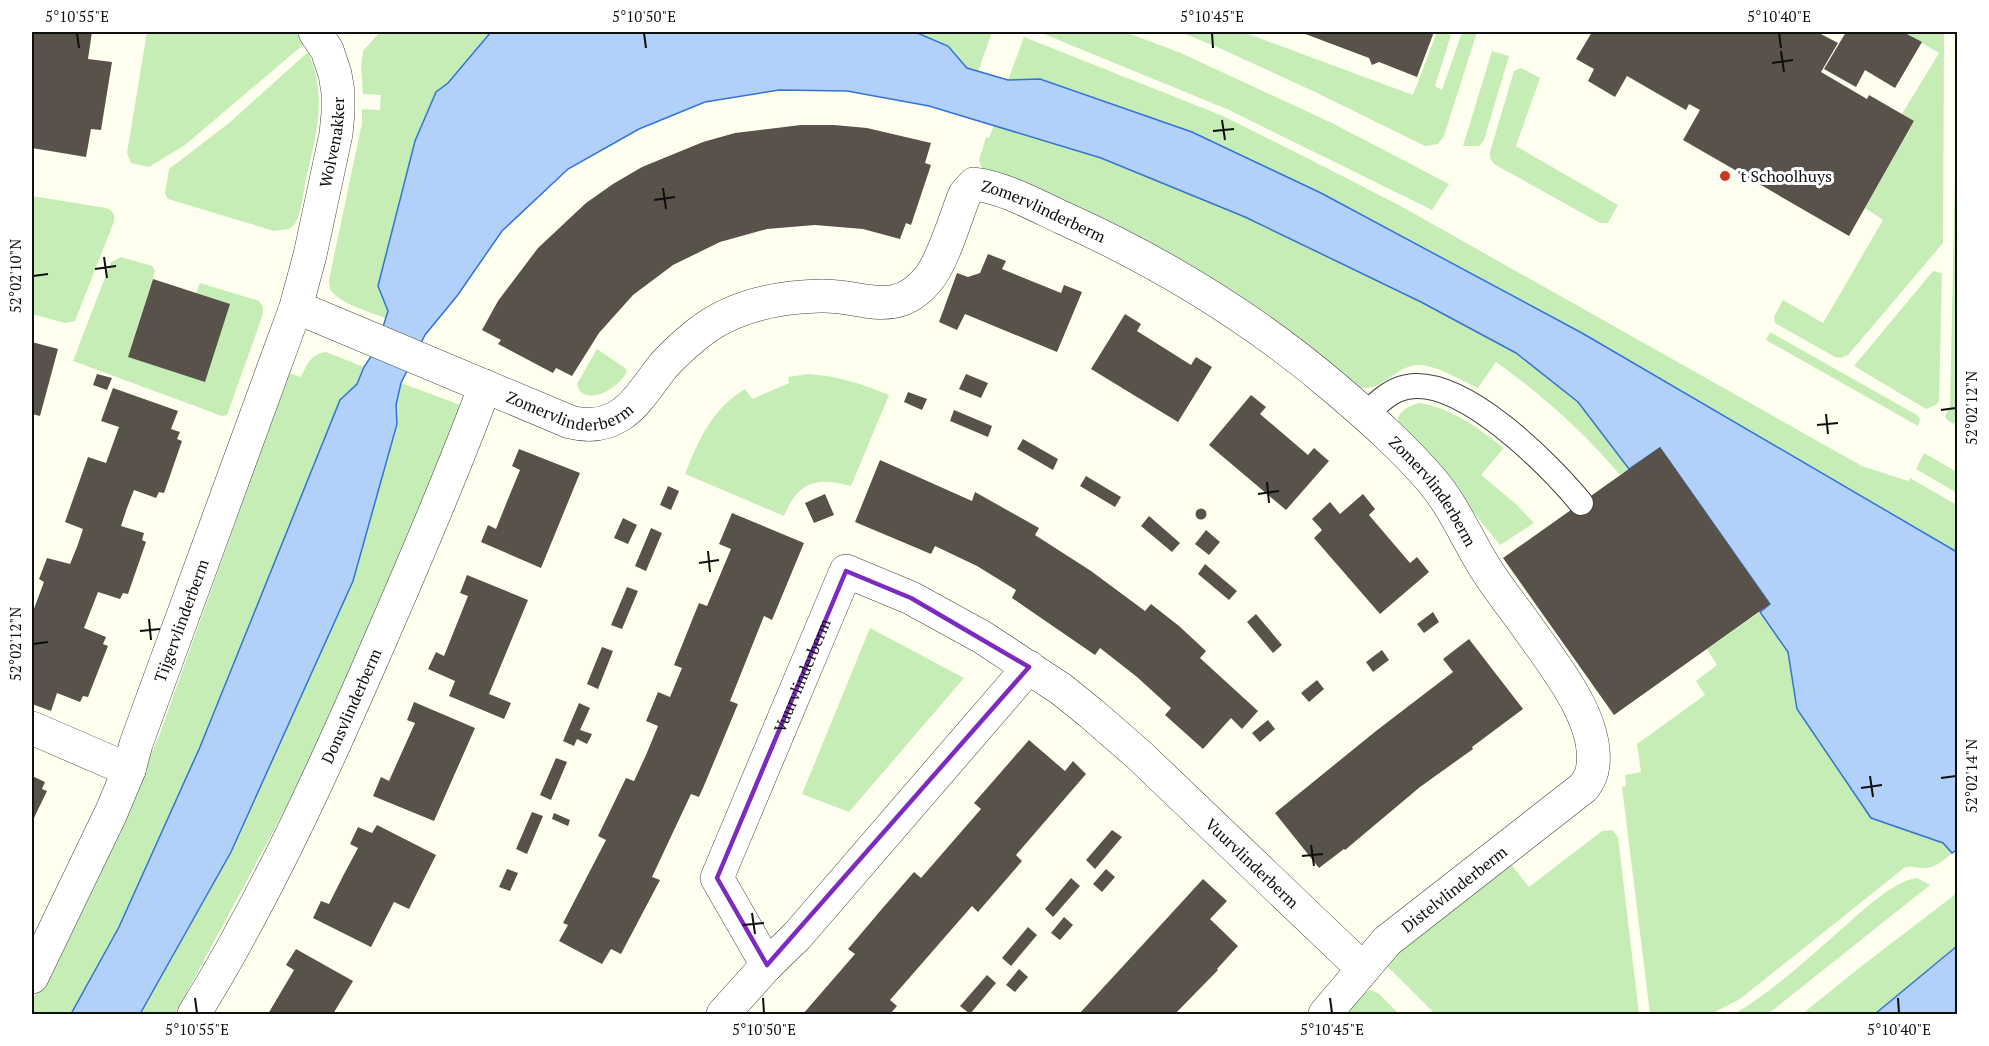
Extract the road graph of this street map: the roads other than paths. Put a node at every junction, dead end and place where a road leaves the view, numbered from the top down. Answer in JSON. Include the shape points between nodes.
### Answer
{"nodes":[{"id":1,"x":315,"y":32,"type":"edge"},
{"id":2,"x":310,"y":255,"type":"joint"},
{"id":3,"x":296,"y":308,"type":"junction"},
{"id":4,"x":485,"y":386,"type":"junction"},
{"id":5,"x":1366,"y":414,"type":"junction"},
{"id":6,"x":1581,"y":503,"type":"dead end"},
{"id":7,"x":1029,"y":667,"type":"junction"},
{"id":8,"x":32,"y":728,"type":"edge"},
{"id":9,"x":129,"y":770,"type":"junction"},
{"id":10,"x":1592,"y":774,"type":"joint"},
{"id":11,"x":767,"y":965,"type":"junction"},
{"id":12,"x":1363,"y":969,"type":"junction"},
{"id":13,"x":32,"y":977,"type":"edge"},
{"id":14,"x":194,"y":1014,"type":"edge"},
{"id":15,"x":723,"y":1014,"type":"edge"},
{"id":16,"x":1325,"y":1014,"type":"edge"}],
"edges":[{"from":1,"to":2,"type":"street","name":"Wolvenakker","via":[[327,50],[335,74],[338,113]]},
{"from":2,"to":3,"type":"street","name":"Tijgervlinderberm"},
{"from":3,"to":4,"type":"street","name":"Zomervlinderberm"},
{"from":3,"to":9,"type":"street","name":"Tijgervlinderberm"},
{"from":4,"to":5,"type":"street","name":"Zomervlinderberm","via":[[570,422],[588,424],[614,418],[637,402],[665,364],[697,334],[742,310],[792,297],[823,296],[878,303],[907,297],[935,269],[965,194],[974,184],[1000,190],[1078,225],[1196,286],[1276,340]]},
{"from":4,"to":14,"type":"street","name":"Donsvlinderberm","via":[[339,735],[267,885]]},
{"from":5,"to":6,"type":"lane","via":[[1392,392],[1407,387],[1440,390],[1480,410],[1518,439]]},
{"from":5,"to":10,"type":"street","name":"Zomervlinderberm","via":[[1438,489],[1455,512],[1485,569],[1574,694],[1592,739]]},
{"from":7,"to":11,"type":"street","via":[[797,936]]},
{"from":7,"to":11,"type":"street","name":"Vuurvlinderberm","via":[[911,598],[846,571],[717,878]]},
{"from":7,"to":12,"type":"street","name":"Vuurvlinderberm","via":[[1139,755]]},
{"from":8,"to":9,"type":"street"},
{"from":9,"to":13,"type":"street","name":"Tijgervlinderberm"},
{"from":10,"to":12,"type":"street","name":"Distelvlinderberm","via":[[1572,798],[1387,941]]},
{"from":11,"to":15,"type":"street"},
{"from":12,"to":16,"type":"street","name":"Distelvlinderberm"}]}
